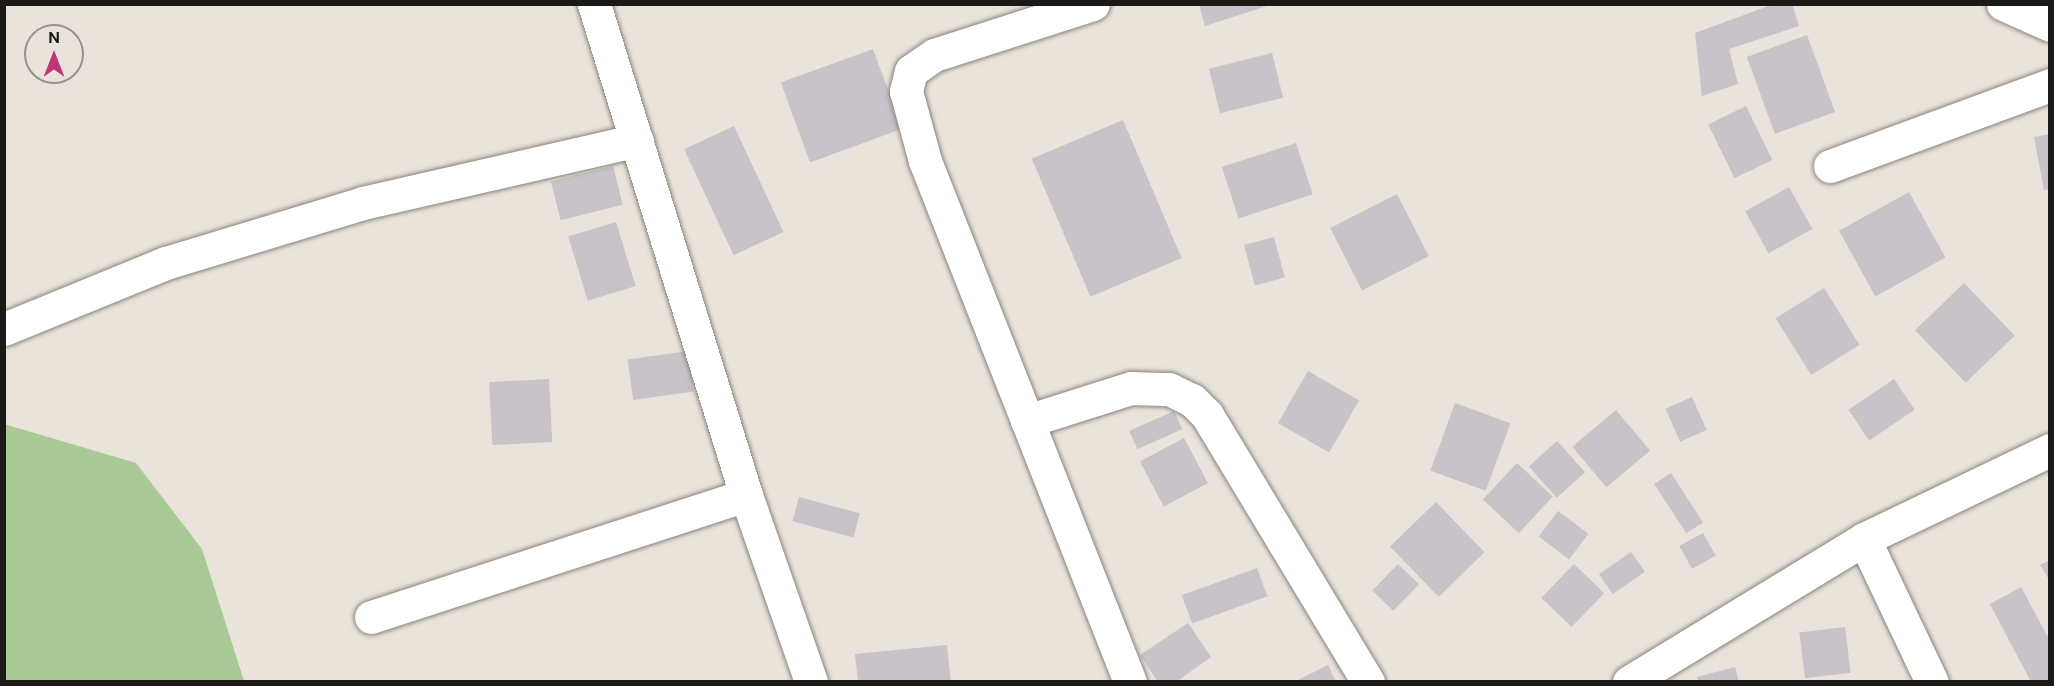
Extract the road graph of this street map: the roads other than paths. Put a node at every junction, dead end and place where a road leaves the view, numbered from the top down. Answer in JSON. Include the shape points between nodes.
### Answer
{"nodes":[{"id":1,"x":594,"y":4,"type":"edge"},
{"id":2,"x":1093,"y":4,"type":"edge"},
{"id":3,"x":2003,"y":4,"type":"edge"},
{"id":4,"x":2049,"y":25,"type":"edge"},
{"id":5,"x":2049,"y":84,"type":"edge"},
{"id":6,"x":637,"y":140,"type":"junction"},
{"id":7,"x":1830,"y":166,"type":"dead end"},
{"id":8,"x":4,"y":329,"type":"edge"},
{"id":9,"x":1027,"y":421,"type":"junction"},
{"id":10,"x":2049,"y":450,"type":"edge"},
{"id":11,"x":746,"y":495,"type":"junction"},
{"id":12,"x":1864,"y":539,"type":"junction"},
{"id":13,"x":371,"y":617,"type":"dead end"},
{"id":14,"x":811,"y":681,"type":"edge"},
{"id":15,"x":1130,"y":681,"type":"edge"},
{"id":16,"x":1368,"y":681,"type":"edge"},
{"id":17,"x":1629,"y":681,"type":"edge"},
{"id":18,"x":1932,"y":681,"type":"edge"}],
"edges":[{"from":1,"to":6,"type":"street"},
{"from":2,"to":9,"type":"street","via":[[934,55],[911,71],[906,91],[925,161]]},
{"from":3,"to":4,"type":"street"},
{"from":5,"to":7,"type":"street"},
{"from":6,"to":8,"type":"street","via":[[363,203],[166,263]]},
{"from":6,"to":11,"type":"street"},
{"from":9,"to":15,"type":"street"},
{"from":9,"to":16,"type":"street","via":[[1131,388],[1169,389],[1192,400],[1207,415]]},
{"from":10,"to":12,"type":"street"},
{"from":11,"to":13,"type":"street"},
{"from":11,"to":14,"type":"street"},
{"from":12,"to":17,"type":"street"},
{"from":12,"to":18,"type":"street"}]}
